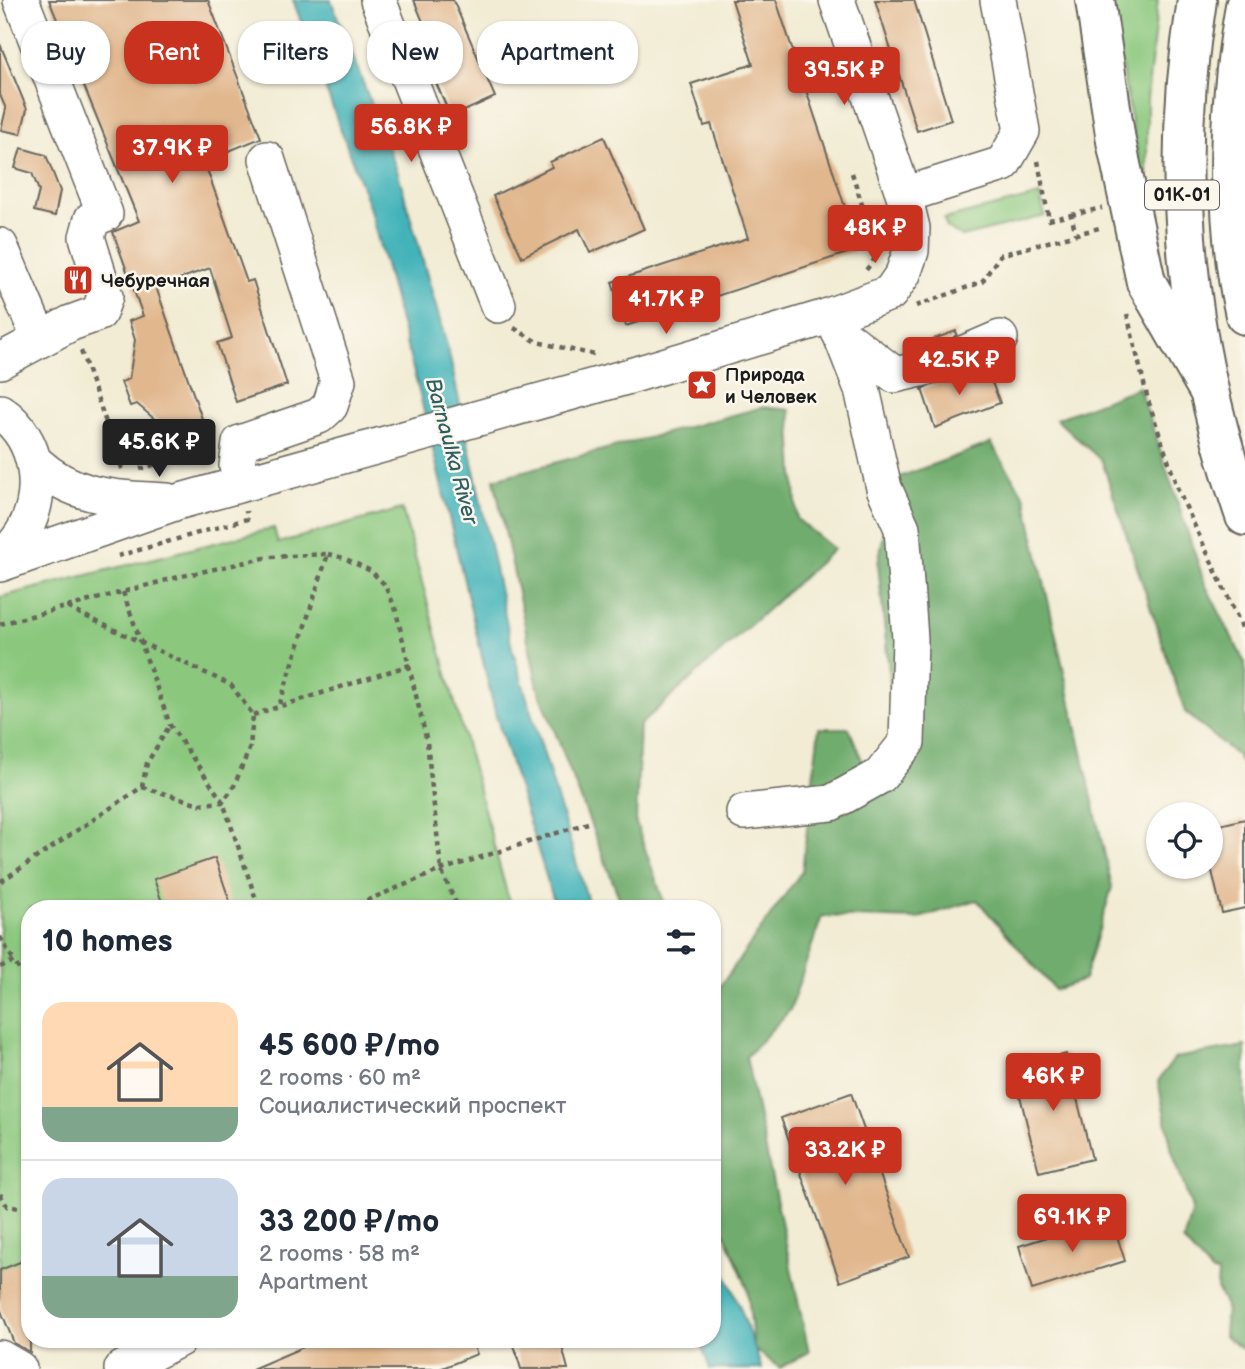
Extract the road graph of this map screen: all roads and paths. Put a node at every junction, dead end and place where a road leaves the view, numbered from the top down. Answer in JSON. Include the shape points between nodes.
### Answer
{"nodes":[{"id":1,"x":21,"y":0,"type":"edge"},
{"id":2,"x":378,"y":0,"type":"edge"},
{"id":3,"x":836,"y":0,"type":"edge"},
{"id":4,"x":998,"y":0,"type":"edge"},
{"id":5,"x":1095,"y":0,"type":"edge"},
{"id":6,"x":1198,"y":0,"type":"edge"},
{"id":7,"x":1245,"y":6,"type":"edge"},
{"id":8,"x":267,"y":159,"type":"dead end"},
{"id":9,"x":852,"y":173,"type":"dead end"},
{"id":10,"x":904,"y":195,"type":"junction"},
{"id":11,"x":1106,"y":207,"type":"dead end"},
{"id":12,"x":1071,"y":215,"type":"dead end"},
{"id":13,"x":1238,"y":231,"type":"edge"},
{"id":14,"x":0,"y":246,"type":"edge"},
{"id":15,"x":864,"y":273,"type":"dead end"},
{"id":16,"x":498,"y":305,"type":"joint"},
{"id":17,"x":1245,"y":315,"type":"edge"},
{"id":18,"x":71,"y":323,"type":"junction"},
{"id":19,"x":833,"y":325,"type":"junction"},
{"id":20,"x":34,"y":326,"type":"dead end"},
{"id":21,"x":1000,"y":338,"type":"dead end"},
{"id":22,"x":965,"y":353,"type":"dead end"},
{"id":23,"x":604,"y":357,"type":"dead end"},
{"id":24,"x":0,"y":361,"type":"edge"},
{"id":25,"x":929,"y":367,"type":"dead end"},
{"id":26,"x":1207,"y":388,"type":"junction"},
{"id":27,"x":0,"y":412,"type":"edge"},
{"id":28,"x":36,"y":463,"type":"junction"},
{"id":29,"x":124,"y":474,"type":"dead end"},
{"id":30,"x":242,"y":484,"type":"junction"},
{"id":31,"x":177,"y":502,"type":"junction"},
{"id":32,"x":1245,"y":516,"type":"edge"},
{"id":33,"x":328,"y":554,"type":"junction"},
{"id":34,"x":0,"y":563,"type":"edge"},
{"id":35,"x":123,"y":592,"type":"junction"},
{"id":36,"x":66,"y":607,"type":"junction"},
{"id":37,"x":0,"y":624,"type":"edge"},
{"id":38,"x":138,"y":640,"type":"junction"},
{"id":39,"x":410,"y":665,"type":"junction"},
{"id":40,"x":279,"y":706,"type":"junction"},
{"id":41,"x":253,"y":715,"type":"junction"},
{"id":42,"x":170,"y":725,"type":"junction"},
{"id":43,"x":142,"y":787,"type":"junction"},
{"id":44,"x":223,"y":802,"type":"junction"},
{"id":45,"x":744,"y":812,"type":"dead end"},
{"id":46,"x":588,"y":824,"type":"dead end"},
{"id":47,"x":441,"y":870,"type":"junction"},
{"id":48,"x":0,"y":882,"type":"edge"},
{"id":49,"x":256,"y":900,"type":"edge"},
{"id":50,"x":368,"y":900,"type":"edge"},
{"id":51,"x":454,"y":900,"type":"edge"},
{"id":52,"x":0,"y":937,"type":"edge"},
{"id":53,"x":14,"y":961,"type":"junction"},
{"id":54,"x":0,"y":967,"type":"edge"},
{"id":55,"x":21,"y":973,"type":"edge"},
{"id":56,"x":0,"y":1194,"type":"edge"},
{"id":57,"x":21,"y":1208,"type":"edge"},
{"id":58,"x":162,"y":1348,"type":"edge"},
{"id":59,"x":0,"y":1359,"type":"edge"},
{"id":60,"x":19,"y":1369,"type":"edge"},
{"id":61,"x":122,"y":1369,"type":"edge"}],
"edges":[{"from":1,"to":18,"type":"street","via":[[104,214],[92,219],[87,237],[105,296],[99,313]]},
{"from":2,"to":16,"type":"street"},
{"from":3,"to":10,"type":"street"},
{"from":4,"to":10,"type":"street","via":[[1022,131],[1003,164]]},
{"from":5,"to":26,"type":"main road","via":[[1116,141],[1146,282]]},
{"from":6,"to":26,"type":"main road","number":"01К-01","via":[[1184,104],[1181,170],[1184,244]]},
{"from":7,"to":13,"type":"main road","number":"01К-01","via":[[1232,106]]},
{"from":8,"to":30,"type":"street","via":[[338,381],[330,406],[319,416],[240,443],[237,466]]},
{"from":9,"to":15,"type":"path","via":[[878,256]]},
{"from":10,"to":19,"type":"street","via":[[912,228],[903,274],[890,293]]},
{"from":11,"to":12,"type":"path"},
{"from":13,"to":17,"type":"main road","number":"01К-01"},
{"from":14,"to":20,"type":"street"},
{"from":16,"to":23,"type":"path","via":[[513,327],[537,342]]},
{"from":18,"to":24,"type":"street"},
{"from":18,"to":29,"type":"path"},
{"from":19,"to":25,"type":"street","via":[[895,375]]},
{"from":19,"to":30,"type":"street"},
{"from":19,"to":45,"type":"street","via":[[862,389],[884,488],[902,528],[909,639],[907,742],[880,776],[831,803]]},
{"from":21,"to":22,"type":"street"},
{"from":26,"to":32,"type":"main road","number":"01К-01"},
{"from":27,"to":28,"type":"street","via":[[27,440]]},
{"from":28,"to":31,"type":"street","via":[[55,481],[86,494]]},
{"from":28,"to":34,"type":"street","via":[[36,497],[24,530]]},
{"from":30,"to":31,"type":"street"},
{"from":31,"to":34,"type":"street"},
{"from":33,"to":35,"type":"path","via":[[269,557]]},
{"from":33,"to":39,"type":"path","via":[[356,563],[384,584]]},
{"from":33,"to":40,"type":"path"},
{"from":35,"to":36,"type":"path"},
{"from":35,"to":38,"type":"path"},
{"from":36,"to":37,"type":"path"},
{"from":36,"to":38,"type":"path"},
{"from":38,"to":41,"type":"path","via":[[231,685]]},
{"from":38,"to":42,"type":"path"},
{"from":39,"to":40,"type":"path"},
{"from":39,"to":47,"type":"path","via":[[428,742]]},
{"from":40,"to":41,"type":"path"},
{"from":41,"to":44,"type":"path","via":[[250,747]]},
{"from":42,"to":43,"type":"path","via":[[147,763]]},
{"from":42,"to":44,"type":"path"},
{"from":43,"to":44,"type":"path","via":[[200,804]]},
{"from":43,"to":48,"type":"path"},
{"from":44,"to":49,"type":"path"},
{"from":46,"to":47,"type":"path"},
{"from":47,"to":50,"type":"path"},
{"from":47,"to":51,"type":"path"},
{"from":52,"to":53,"type":"path"},
{"from":53,"to":54,"type":"path"},
{"from":53,"to":55,"type":"path"},
{"from":56,"to":57,"type":"path","via":[[7,1206]]},
{"from":58,"to":61,"type":"street"},
{"from":59,"to":60,"type":"street"}]}
